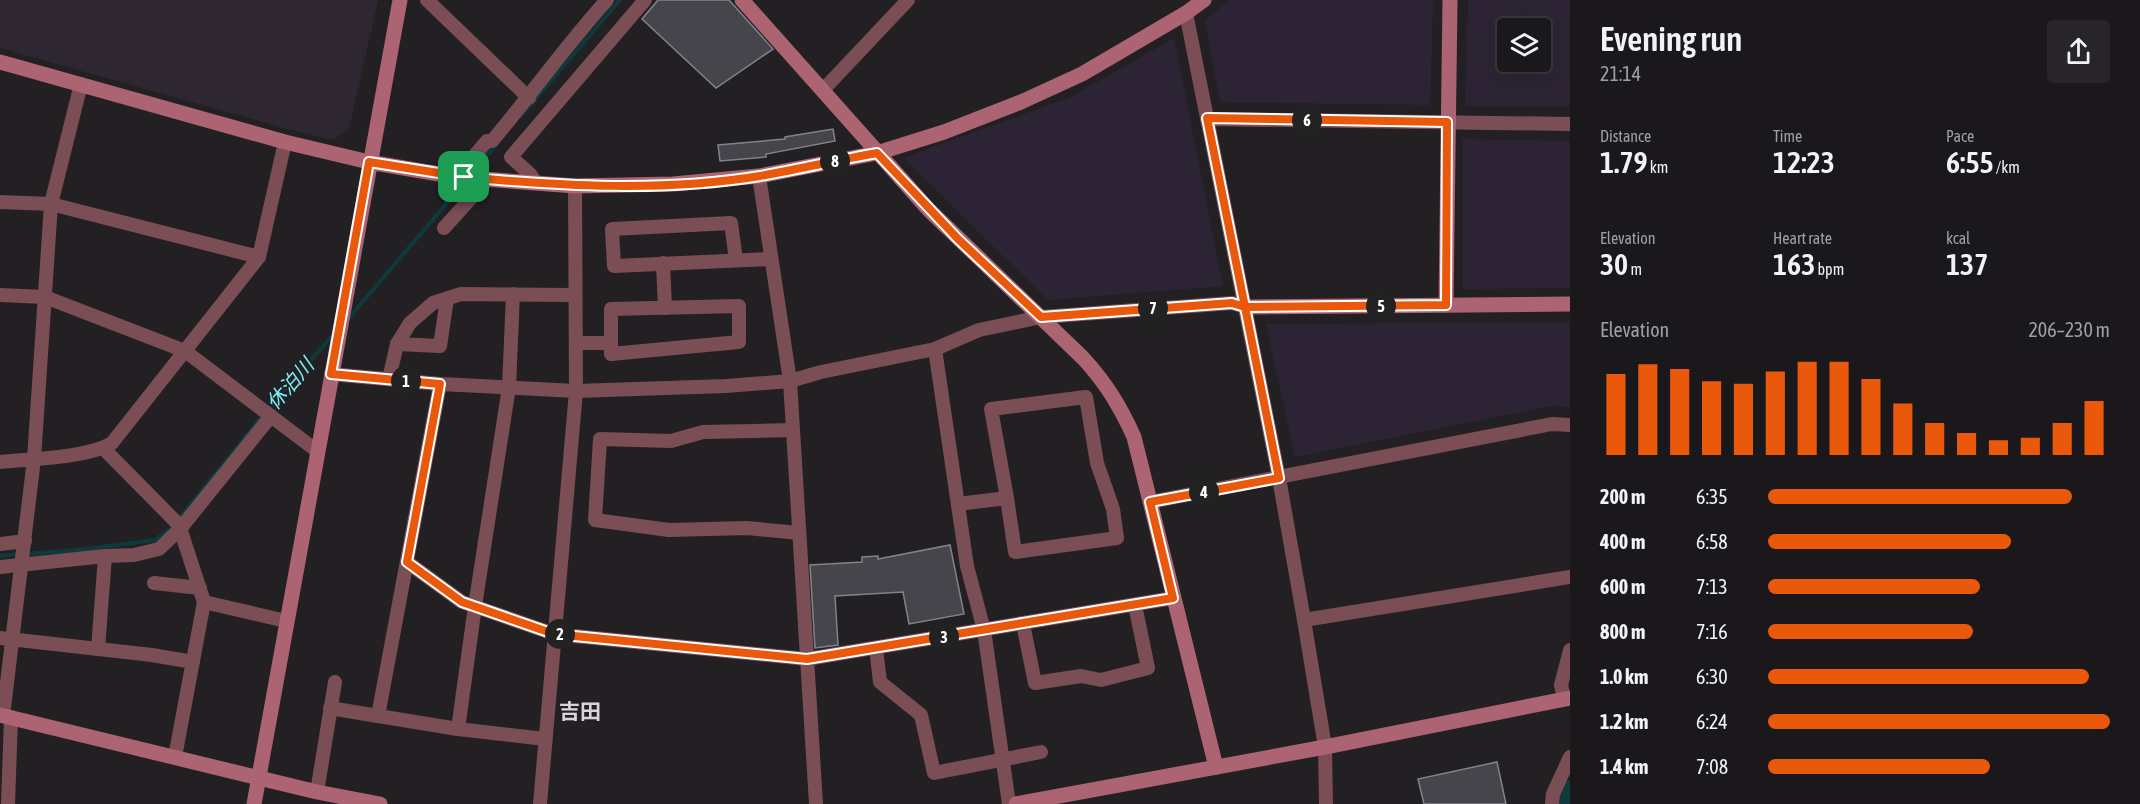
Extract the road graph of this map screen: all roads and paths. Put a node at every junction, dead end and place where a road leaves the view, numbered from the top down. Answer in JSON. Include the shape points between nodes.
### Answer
{"nodes":[{"id":1,"x":400,"y":0,"type":"edge"},
{"id":2,"x":427,"y":0,"type":"edge"},
{"id":3,"x":607,"y":0,"type":"edge"},
{"id":4,"x":645,"y":0,"type":"edge"},
{"id":5,"x":742,"y":0,"type":"edge"},
{"id":6,"x":908,"y":0,"type":"edge"},
{"id":7,"x":1204,"y":0,"type":"edge"},
{"id":8,"x":1450,"y":0,"type":"edge"},
{"id":9,"x":1186,"y":13,"type":"junction"},
{"id":10,"x":0,"y":62,"type":"edge"},
{"id":11,"x":81,"y":84,"type":"junction"},
{"id":12,"x":824,"y":90,"type":"junction"},
{"id":13,"x":529,"y":98,"type":"junction"},
{"id":14,"x":1207,"y":118,"type":"junction"},
{"id":15,"x":1447,"y":122,"type":"junction"},
{"id":16,"x":1570,"y":124,"type":"edge"},
{"id":17,"x":285,"y":142,"type":"junction"},
{"id":18,"x":877,"y":153,"type":"junction"},
{"id":19,"x":369,"y":162,"type":"junction"},
{"id":20,"x":759,"y":176,"type":"junction"},
{"id":21,"x":460,"y":177,"type":"junction"},
{"id":22,"x":484,"y":179,"type":"junction"},
{"id":23,"x":536,"y":183,"type":"junction"},
{"id":24,"x":575,"y":186,"type":"junction"},
{"id":25,"x":0,"y":202,"type":"edge"},
{"id":26,"x":51,"y":204,"type":"junction"},
{"id":27,"x":444,"y":228,"type":"dead end"},
{"id":28,"x":259,"y":257,"type":"junction"},
{"id":29,"x":771,"y":259,"type":"junction"},
{"id":30,"x":736,"y":260,"type":"junction"},
{"id":31,"x":663,"y":263,"type":"junction"},
{"id":32,"x":513,"y":294,"type":"junction"},
{"id":33,"x":0,"y":295,"type":"edge"},
{"id":34,"x":575,"y":295,"type":"junction"},
{"id":35,"x":45,"y":297,"type":"junction"},
{"id":36,"x":447,"y":299,"type":"junction"},
{"id":37,"x":1570,"y":304,"type":"edge"},
{"id":38,"x":1446,"y":305,"type":"junction"},
{"id":39,"x":1245,"y":307,"type":"junction"},
{"id":40,"x":665,"y":308,"type":"junction"},
{"id":41,"x":1041,"y":317,"type":"junction"},
{"id":42,"x":576,"y":343,"type":"junction"},
{"id":43,"x":611,"y":343,"type":"junction"},
{"id":44,"x":397,"y":344,"type":"junction"},
{"id":45,"x":935,"y":349,"type":"junction"},
{"id":46,"x":185,"y":351,"type":"junction"},
{"id":47,"x":331,"y":374,"type":"junction"},
{"id":48,"x":389,"y":379,"type":"junction"},
{"id":49,"x":790,"y":381,"type":"junction"},
{"id":50,"x":440,"y":384,"type":"junction"},
{"id":51,"x":509,"y":387,"type":"junction"},
{"id":52,"x":576,"y":391,"type":"junction"},
{"id":53,"x":266,"y":411,"type":"junction"},
{"id":54,"x":1570,"y":425,"type":"edge"},
{"id":55,"x":793,"y":430,"type":"junction"},
{"id":56,"x":104,"y":448,"type":"junction"},
{"id":57,"x":317,"y":451,"type":"junction"},
{"id":58,"x":34,"y":459,"type":"junction"},
{"id":59,"x":0,"y":462,"type":"edge"},
{"id":60,"x":1279,"y":478,"type":"junction"},
{"id":61,"x":1007,"y":498,"type":"junction"},
{"id":62,"x":1150,"y":502,"type":"junction"},
{"id":63,"x":958,"y":504,"type":"junction"},
{"id":64,"x":180,"y":527,"type":"junction"},
{"id":65,"x":800,"y":533,"type":"junction"},
{"id":66,"x":25,"y":543,"type":"junction"},
{"id":67,"x":0,"y":544,"type":"edge"},
{"id":68,"x":105,"y":556,"type":"junction"},
{"id":69,"x":407,"y":562,"type":"junction"},
{"id":70,"x":23,"y":563,"type":"junction"},
{"id":71,"x":0,"y":567,"type":"edge"},
{"id":72,"x":1570,"y":577,"type":"edge"},
{"id":73,"x":154,"y":583,"type":"dead end"},
{"id":74,"x":200,"y":588,"type":"junction"},
{"id":75,"x":1173,"y":598,"type":"junction"},
{"id":76,"x":204,"y":602,"type":"junction"},
{"id":77,"x":1135,"y":605,"type":"junction"},
{"id":78,"x":474,"y":606,"type":"junction"},
{"id":79,"x":1304,"y":620,"type":"junction"},
{"id":80,"x":286,"y":621,"type":"junction"},
{"id":81,"x":1023,"y":624,"type":"junction"},
{"id":82,"x":984,"y":630,"type":"junction"},
{"id":83,"x":554,"y":634,"type":"junction"},
{"id":84,"x":7,"y":639,"type":"edge"},
{"id":85,"x":876,"y":648,"type":"junction"},
{"id":86,"x":98,"y":649,"type":"junction"},
{"id":87,"x":1570,"y":650,"type":"edge"},
{"id":88,"x":807,"y":659,"type":"junction"},
{"id":89,"x":193,"y":662,"type":"junction"},
{"id":90,"x":335,"y":682,"type":"dead end"},
{"id":91,"x":1567,"y":698,"type":"edge"},
{"id":92,"x":330,"y":708,"type":"junction"},
{"id":93,"x":5,"y":716,"type":"edge"},
{"id":94,"x":378,"y":716,"type":"junction"},
{"id":95,"x":458,"y":729,"type":"junction"},
{"id":96,"x":545,"y":739,"type":"junction"},
{"id":97,"x":1325,"y":747,"type":"junction"},
{"id":98,"x":1041,"y":752,"type":"dead end"},
{"id":99,"x":175,"y":757,"type":"junction"},
{"id":100,"x":1570,"y":757,"type":"edge"},
{"id":101,"x":1003,"y":760,"type":"junction"},
{"id":102,"x":1216,"y":767,"type":"junction"},
{"id":103,"x":258,"y":777,"type":"junction"},
{"id":104,"x":317,"y":792,"type":"junction"},
{"id":105,"x":8,"y":804,"type":"edge"},
{"id":106,"x":254,"y":804,"type":"edge"},
{"id":107,"x":380,"y":804,"type":"edge"},
{"id":108,"x":540,"y":804,"type":"edge"},
{"id":109,"x":816,"y":804,"type":"edge"},
{"id":110,"x":1009,"y":804,"type":"edge"},
{"id":111,"x":1016,"y":804,"type":"edge"},
{"id":112,"x":1326,"y":804,"type":"edge"},
{"id":113,"x":1552,"y":804,"type":"edge"}],
"edges":[{"from":1,"to":19,"type":"street"},
{"from":2,"to":13,"type":"street"},
{"from":3,"to":13,"type":"street"},
{"from":4,"to":23,"type":"street","via":[[511,157]]},
{"from":5,"to":12,"type":"street"},
{"from":6,"to":12,"type":"street"},
{"from":7,"to":9,"type":"street"},
{"from":8,"to":15,"type":"street"},
{"from":9,"to":14,"type":"street"},
{"from":9,"to":18,"type":"street","via":[[1082,74],[1021,102]]},
{"from":10,"to":11,"type":"street"},
{"from":11,"to":17,"type":"street"},
{"from":11,"to":26,"type":"street"},
{"from":12,"to":18,"type":"street"},
{"from":13,"to":21,"type":"street","via":[[492,141],[487,141]]},
{"from":14,"to":15,"type":"street"},
{"from":14,"to":39,"type":"street"},
{"from":15,"to":16,"type":"street"},
{"from":15,"to":38,"type":"street"},
{"from":17,"to":19,"type":"street"},
{"from":17,"to":28,"type":"street"},
{"from":18,"to":20,"type":"street"},
{"from":18,"to":41,"type":"street","via":[[958,239]]},
{"from":19,"to":21,"type":"street"},
{"from":19,"to":47,"type":"street"},
{"from":20,"to":24,"type":"street","via":[[674,184]]},
{"from":20,"to":29,"type":"street"},
{"from":21,"to":22,"type":"street"},
{"from":22,"to":23,"type":"street"},
{"from":22,"to":27,"type":"street"},
{"from":23,"to":24,"type":"street"},
{"from":24,"to":34,"type":"street"},
{"from":25,"to":26,"type":"street"},
{"from":26,"to":28,"type":"street"},
{"from":26,"to":35,"type":"street"},
{"from":28,"to":46,"type":"street"},
{"from":29,"to":30,"type":"street"},
{"from":29,"to":49,"type":"street"},
{"from":30,"to":31,"type":"street"},
{"from":30,"to":31,"type":"street","via":[[731,223],[612,229],[614,266]]},
{"from":31,"to":40,"type":"street"},
{"from":32,"to":34,"type":"street"},
{"from":32,"to":36,"type":"street","via":[[461,294]]},
{"from":32,"to":51,"type":"street"},
{"from":33,"to":35,"type":"street"},
{"from":34,"to":42,"type":"street"},
{"from":35,"to":46,"type":"street"},
{"from":35,"to":58,"type":"street"},
{"from":36,"to":44,"type":"street","via":[[434,303],[410,323]]},
{"from":36,"to":44,"type":"street","via":[[440,346]]},
{"from":37,"to":38,"type":"street"},
{"from":38,"to":39,"type":"street"},
{"from":39,"to":41,"type":"street","via":[[1232,303]]},
{"from":39,"to":60,"type":"street"},
{"from":40,"to":43,"type":"street","via":[[610,309]]},
{"from":40,"to":43,"type":"street","via":[[739,306],[739,342],[611,354]]},
{"from":41,"to":45,"type":"street","via":[[979,330]]},
{"from":41,"to":62,"type":"street","via":[[1102,379],[1120,408],[1134,437]]},
{"from":42,"to":43,"type":"street"},
{"from":42,"to":52,"type":"street"},
{"from":44,"to":48,"type":"street"},
{"from":45,"to":49,"type":"street"},
{"from":45,"to":63,"type":"street"},
{"from":46,"to":53,"type":"street"},
{"from":46,"to":56,"type":"street"},
{"from":47,"to":48,"type":"street"},
{"from":47,"to":57,"type":"street"},
{"from":48,"to":50,"type":"street"},
{"from":49,"to":52,"type":"street"},
{"from":49,"to":55,"type":"street"},
{"from":50,"to":51,"type":"street"},
{"from":50,"to":69,"type":"street"},
{"from":51,"to":52,"type":"street"},
{"from":51,"to":78,"type":"street"},
{"from":52,"to":83,"type":"street"},
{"from":53,"to":57,"type":"street"},
{"from":53,"to":64,"type":"street"},
{"from":54,"to":60,"type":"street","via":[[1552,424]]},
{"from":55,"to":65,"type":"street"},
{"from":55,"to":65,"type":"street","via":[[703,432],[671,441],[600,439],[595,520],[669,530],[747,528]]},
{"from":56,"to":58,"type":"street"},
{"from":56,"to":64,"type":"street"},
{"from":57,"to":80,"type":"street"},
{"from":58,"to":59,"type":"street"},
{"from":58,"to":66,"type":"street"},
{"from":60,"to":62,"type":"street"},
{"from":60,"to":79,"type":"street"},
{"from":61,"to":61,"type":"street","via":[[992,409],[1086,397],[1097,464],[1113,509],[1117,538],[1015,552]]},
{"from":61,"to":63,"type":"street"},
{"from":62,"to":75,"type":"street"},
{"from":63,"to":82,"type":"street","via":[[967,566]]},
{"from":64,"to":68,"type":"street","via":[[159,549]]},
{"from":64,"to":74,"type":"street"},
{"from":65,"to":88,"type":"street"},
{"from":66,"to":67,"type":"street"},
{"from":66,"to":70,"type":"street"},
{"from":68,"to":70,"type":"street"},
{"from":68,"to":86,"type":"street"},
{"from":69,"to":78,"type":"street","via":[[462,602]]},
{"from":69,"to":94,"type":"street"},
{"from":70,"to":71,"type":"street"},
{"from":70,"to":84,"type":"street"},
{"from":72,"to":79,"type":"street"},
{"from":73,"to":74,"type":"street"},
{"from":74,"to":76,"type":"street"},
{"from":75,"to":77,"type":"street"},
{"from":75,"to":102,"type":"street"},
{"from":76,"to":80,"type":"street"},
{"from":76,"to":89,"type":"street"},
{"from":77,"to":81,"type":"street"},
{"from":77,"to":81,"type":"street","via":[[1148,668],[1101,680],[1081,676],[1035,683]]},
{"from":78,"to":83,"type":"street"},
{"from":78,"to":95,"type":"street"},
{"from":79,"to":97,"type":"street"},
{"from":80,"to":103,"type":"street"},
{"from":81,"to":82,"type":"street"},
{"from":82,"to":85,"type":"street"},
{"from":82,"to":101,"type":"street"},
{"from":83,"to":88,"type":"street"},
{"from":83,"to":96,"type":"street"},
{"from":84,"to":86,"type":"street"},
{"from":84,"to":93,"type":"street"},
{"from":85,"to":88,"type":"street"},
{"from":85,"to":101,"type":"street","via":[[880,682],[921,715],[934,773]]},
{"from":86,"to":89,"type":"street"},
{"from":87,"to":91,"type":"street","via":[[1562,686]]},
{"from":88,"to":109,"type":"street"},
{"from":89,"to":99,"type":"street"},
{"from":90,"to":92,"type":"street"},
{"from":91,"to":97,"type":"street"},
{"from":92,"to":94,"type":"street"},
{"from":92,"to":104,"type":"street"},
{"from":93,"to":99,"type":"street"},
{"from":93,"to":105,"type":"street"},
{"from":94,"to":95,"type":"street"},
{"from":95,"to":96,"type":"street"},
{"from":96,"to":108,"type":"street"},
{"from":97,"to":102,"type":"street"},
{"from":97,"to":112,"type":"street"},
{"from":98,"to":101,"type":"street"},
{"from":99,"to":103,"type":"street"},
{"from":100,"to":113,"type":"street"},
{"from":101,"to":110,"type":"street"},
{"from":102,"to":111,"type":"street"},
{"from":103,"to":104,"type":"street"},
{"from":103,"to":106,"type":"street"},
{"from":104,"to":107,"type":"street"}]}
